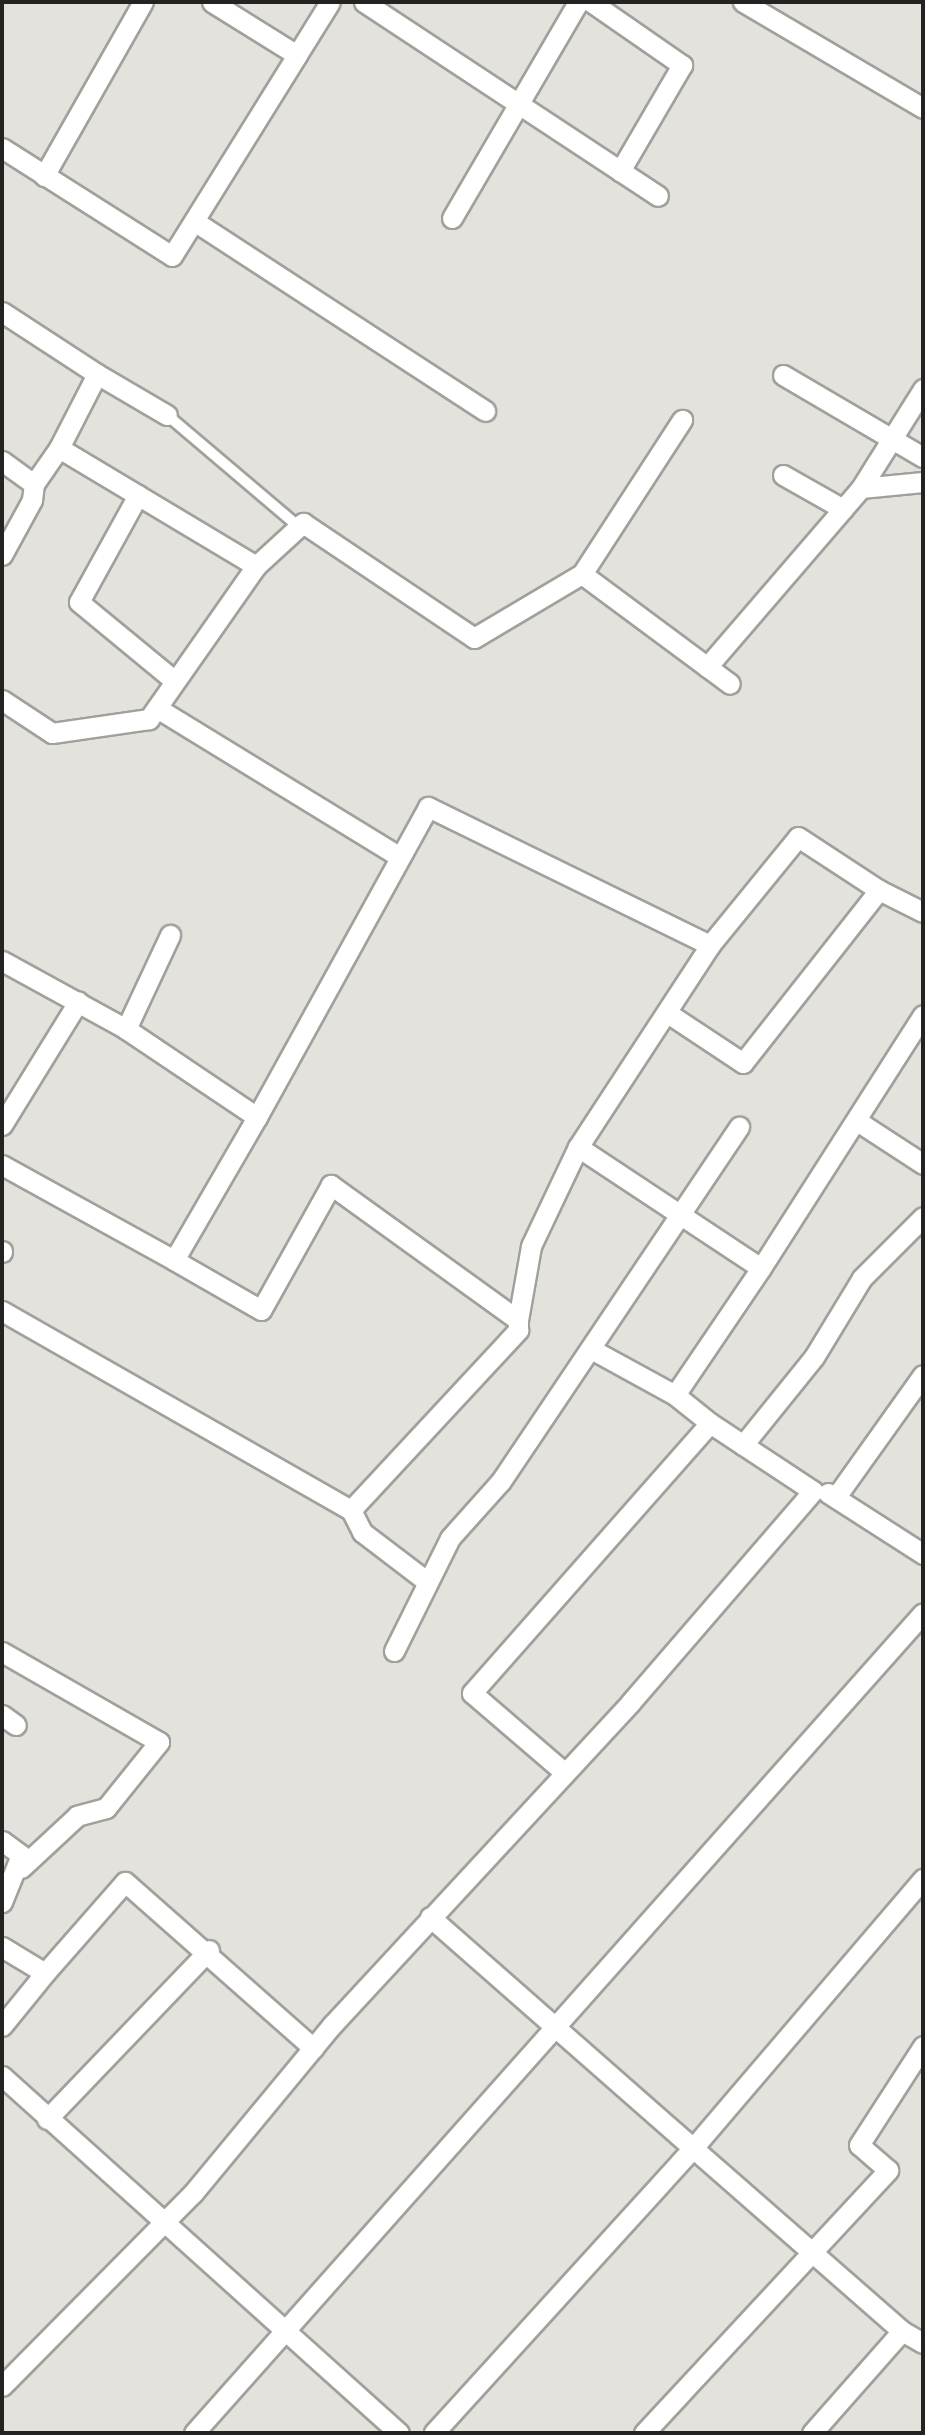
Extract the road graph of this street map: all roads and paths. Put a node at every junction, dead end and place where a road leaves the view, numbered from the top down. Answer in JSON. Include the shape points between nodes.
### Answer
{"nodes":[{"id":1,"x":143,"y":2,"type":"edge"},
{"id":2,"x":212,"y":2,"type":"edge"},
{"id":3,"x":330,"y":2,"type":"edge"},
{"id":4,"x":364,"y":2,"type":"edge"},
{"id":5,"x":578,"y":2,"type":"edge"},
{"id":6,"x":591,"y":2,"type":"edge"},
{"id":7,"x":743,"y":2,"type":"edge"},
{"id":8,"x":297,"y":55,"type":"junction"},
{"id":9,"x":517,"y":103,"type":"junction"},
{"id":10,"x":923,"y":108,"type":"edge"},
{"id":11,"x":2,"y":148,"type":"edge"},
{"id":12,"x":620,"y":171,"type":"junction"},
{"id":13,"x":44,"y":176,"type":"junction"},
{"id":14,"x":658,"y":196,"type":"dead end"},
{"id":15,"x":452,"y":218,"type":"dead end"},
{"id":16,"x":197,"y":223,"type":"junction"},
{"id":17,"x":2,"y":312,"type":"edge"},
{"id":18,"x":97,"y":374,"type":"junction"},
{"id":19,"x":783,"y":375,"type":"dead end"},
{"id":20,"x":923,"y":390,"type":"edge"},
{"id":21,"x":485,"y":411,"type":"dead end"},
{"id":22,"x":167,"y":415,"type":"joint"},
{"id":23,"x":682,"y":420,"type":"dead end"},
{"id":24,"x":891,"y":434,"type":"junction"},
{"id":25,"x":59,"y":448,"type":"junction"},
{"id":26,"x":923,"y":457,"type":"edge"},
{"id":27,"x":2,"y":461,"type":"edge"},
{"id":28,"x":783,"y":475,"type":"dead end"},
{"id":29,"x":923,"y":482,"type":"edge"},
{"id":30,"x":34,"y":484,"type":"junction"},
{"id":31,"x":861,"y":488,"type":"junction"},
{"id":32,"x":138,"y":495,"type":"junction"},
{"id":33,"x":843,"y":509,"type":"junction"},
{"id":34,"x":299,"y":527,"type":"junction"},
{"id":35,"x":2,"y":555,"type":"edge"},
{"id":36,"x":256,"y":566,"type":"junction"},
{"id":37,"x":582,"y":574,"type":"junction"},
{"id":38,"x":707,"y":667,"type":"junction"},
{"id":39,"x":175,"y":681,"type":"junction"},
{"id":40,"x":730,"y":684,"type":"dead end"},
{"id":41,"x":2,"y":700,"type":"edge"},
{"id":42,"x":157,"y":708,"type":"junction"},
{"id":43,"x":397,"y":855,"type":"junction"},
{"id":44,"x":879,"y":890,"type":"junction"},
{"id":45,"x":923,"y":912,"type":"edge"},
{"id":46,"x":170,"y":934,"type":"dead end"},
{"id":47,"x":710,"y":945,"type":"junction"},
{"id":48,"x":2,"y":961,"type":"edge"},
{"id":49,"x":78,"y":1002,"type":"junction"},
{"id":50,"x":669,"y":1014,"type":"junction"},
{"id":51,"x":923,"y":1015,"type":"edge"},
{"id":52,"x":126,"y":1029,"type":"junction"},
{"id":53,"x":257,"y":1117,"type":"junction"},
{"id":54,"x":857,"y":1121,"type":"junction"},
{"id":55,"x":2,"y":1125,"type":"edge"},
{"id":56,"x":739,"y":1127,"type":"dead end"},
{"id":57,"x":578,"y":1147,"type":"junction"},
{"id":58,"x":923,"y":1164,"type":"edge"},
{"id":59,"x":2,"y":1165,"type":"edge"},
{"id":60,"x":683,"y":1214,"type":"junction"},
{"id":61,"x":923,"y":1217,"type":"edge"},
{"id":62,"x":174,"y":1260,"type":"junction"},
{"id":63,"x":761,"y":1268,"type":"junction"},
{"id":64,"x":2,"y":1311,"type":"edge"},
{"id":65,"x":518,"y":1320,"type":"junction"},
{"id":66,"x":591,"y":1349,"type":"junction"},
{"id":67,"x":923,"y":1375,"type":"edge"},
{"id":68,"x":676,"y":1395,"type":"junction"},
{"id":69,"x":710,"y":1423,"type":"junction"},
{"id":70,"x":743,"y":1445,"type":"junction"},
{"id":71,"x":813,"y":1492,"type":"junction"},
{"id":72,"x":838,"y":1494,"type":"junction"},
{"id":73,"x":351,"y":1510,"type":"junction"},
{"id":74,"x":923,"y":1554,"type":"edge"},
{"id":75,"x":425,"y":1580,"type":"junction"},
{"id":76,"x":923,"y":1613,"type":"edge"},
{"id":77,"x":394,"y":1651,"type":"dead end"},
{"id":78,"x":2,"y":1653,"type":"edge"},
{"id":79,"x":564,"y":1772,"type":"junction"},
{"id":80,"x":2,"y":1841,"type":"edge"},
{"id":81,"x":21,"y":1868,"type":"junction"},
{"id":82,"x":923,"y":1879,"type":"edge"},
{"id":83,"x":2,"y":1902,"type":"edge"},
{"id":84,"x":430,"y":1917,"type":"junction"},
{"id":85,"x":2,"y":1947,"type":"edge"},
{"id":86,"x":208,"y":1951,"type":"junction"},
{"id":87,"x":45,"y":1973,"type":"junction"},
{"id":88,"x":2,"y":2026,"type":"edge"},
{"id":89,"x":560,"y":2027,"type":"junction"},
{"id":90,"x":923,"y":2046,"type":"edge"},
{"id":91,"x":313,"y":2048,"type":"junction"},
{"id":92,"x":2,"y":2076,"type":"edge"},
{"id":93,"x":47,"y":2119,"type":"junction"},
{"id":94,"x":693,"y":2148,"type":"junction"},
{"id":95,"x":162,"y":2224,"type":"junction"},
{"id":96,"x":809,"y":2250,"type":"junction"},
{"id":97,"x":283,"y":2330,"type":"junction"},
{"id":98,"x":916,"y":2337,"type":"edge"},
{"id":99,"x":2,"y":2386,"type":"edge"},
{"id":100,"x":194,"y":2433,"type":"edge"},
{"id":101,"x":399,"y":2433,"type":"edge"},
{"id":102,"x":434,"y":2433,"type":"edge"},
{"id":103,"x":644,"y":2433,"type":"edge"},
{"id":104,"x":812,"y":2433,"type":"edge"}],
"edges":[{"from":1,"to":13,"type":"street"},
{"from":2,"to":8,"type":"street"},
{"from":3,"to":8,"type":"street"},
{"from":4,"to":9,"type":"street"},
{"from":5,"to":9,"type":"street"},
{"from":6,"to":12,"type":"street","via":[[682,65]]},
{"from":7,"to":10,"type":"street"},
{"from":8,"to":16,"type":"street"},
{"from":9,"to":12,"type":"street"},
{"from":9,"to":15,"type":"street"},
{"from":11,"to":13,"type":"street"},
{"from":12,"to":14,"type":"street"},
{"from":13,"to":16,"type":"street","via":[[172,256]]},
{"from":16,"to":21,"type":"street"},
{"from":17,"to":18,"type":"street"},
{"from":18,"to":22,"type":"street"},
{"from":18,"to":25,"type":"street"},
{"from":19,"to":24,"type":"street"},
{"from":20,"to":24,"type":"street"},
{"from":22,"to":34,"type":"lane"},
{"from":23,"to":37,"type":"street"},
{"from":24,"to":26,"type":"street"},
{"from":24,"to":31,"type":"street"},
{"from":25,"to":30,"type":"street"},
{"from":25,"to":32,"type":"street"},
{"from":27,"to":30,"type":"street"},
{"from":28,"to":33,"type":"street"},
{"from":29,"to":31,"type":"street"},
{"from":30,"to":35,"type":"street","via":[[32,500]]},
{"from":31,"to":33,"type":"street"},
{"from":32,"to":36,"type":"street"},
{"from":32,"to":39,"type":"street","via":[[79,602]]},
{"from":33,"to":38,"type":"street"},
{"from":34,"to":36,"type":"street"},
{"from":34,"to":37,"type":"street","via":[[474,638]]},
{"from":36,"to":39,"type":"street"},
{"from":37,"to":38,"type":"street"},
{"from":38,"to":40,"type":"street"},
{"from":39,"to":42,"type":"street"},
{"from":41,"to":42,"type":"street","via":[[52,733],[149,719]]},
{"from":42,"to":43,"type":"street"},
{"from":43,"to":47,"type":"street","via":[[428,807]]},
{"from":43,"to":53,"type":"street"},
{"from":44,"to":45,"type":"street"},
{"from":44,"to":47,"type":"street","via":[[797,837]]},
{"from":44,"to":50,"type":"street","via":[[743,1063]]},
{"from":46,"to":52,"type":"street"},
{"from":47,"to":50,"type":"street"},
{"from":48,"to":49,"type":"street"},
{"from":49,"to":52,"type":"street"},
{"from":49,"to":55,"type":"street"},
{"from":50,"to":57,"type":"street"},
{"from":51,"to":54,"type":"street"},
{"from":52,"to":53,"type":"street"},
{"from":53,"to":62,"type":"street"},
{"from":54,"to":58,"type":"street"},
{"from":54,"to":63,"type":"street"},
{"from":56,"to":60,"type":"street"},
{"from":57,"to":60,"type":"street"},
{"from":57,"to":65,"type":"street","via":[[531,1246]]},
{"from":59,"to":62,"type":"street"},
{"from":60,"to":63,"type":"street"},
{"from":60,"to":66,"type":"street"},
{"from":61,"to":70,"type":"street","via":[[862,1278],[814,1357]]},
{"from":62,"to":65,"type":"street","via":[[261,1310],[331,1185]]},
{"from":63,"to":68,"type":"street"},
{"from":64,"to":73,"type":"street"},
{"from":65,"to":73,"type":"street","via":[[518,1330],[450,1409]]},
{"from":66,"to":68,"type":"street"},
{"from":66,"to":75,"type":"street"},
{"from":67,"to":72,"type":"street"},
{"from":68,"to":69,"type":"street"},
{"from":69,"to":70,"type":"street"},
{"from":69,"to":79,"type":"street","via":[[472,1693]]},
{"from":70,"to":71,"type":"street"},
{"from":71,"to":72,"type":"street"},
{"from":71,"to":79,"type":"street"},
{"from":72,"to":74,"type":"street"},
{"from":73,"to":75,"type":"street","via":[[362,1532]]},
{"from":75,"to":77,"type":"street"},
{"from":76,"to":89,"type":"street"},
{"from":78,"to":81,"type":"street","via":[[159,1742],[106,1808],[77,1816]]},
{"from":79,"to":84,"type":"street"},
{"from":80,"to":81,"type":"street","via":[[21,1855]]},
{"from":81,"to":83,"type":"street"},
{"from":82,"to":94,"type":"street"},
{"from":84,"to":89,"type":"street"},
{"from":84,"to":91,"type":"street"},
{"from":85,"to":87,"type":"street"},
{"from":86,"to":87,"type":"street","via":[[125,1882]]},
{"from":86,"to":91,"type":"street"},
{"from":86,"to":93,"type":"street"},
{"from":87,"to":88,"type":"street"},
{"from":89,"to":94,"type":"street"},
{"from":89,"to":97,"type":"street"},
{"from":90,"to":96,"type":"street","via":[[859,2145],[888,2170]]},
{"from":91,"to":95,"type":"street"},
{"from":92,"to":93,"type":"street"},
{"from":93,"to":95,"type":"street"},
{"from":94,"to":96,"type":"street"},
{"from":94,"to":102,"type":"street"},
{"from":95,"to":97,"type":"street"},
{"from":95,"to":99,"type":"street"},
{"from":96,"to":98,"type":"street"},
{"from":96,"to":103,"type":"street"},
{"from":97,"to":100,"type":"street"},
{"from":97,"to":101,"type":"street"},
{"from":98,"to":104,"type":"street"}]}
